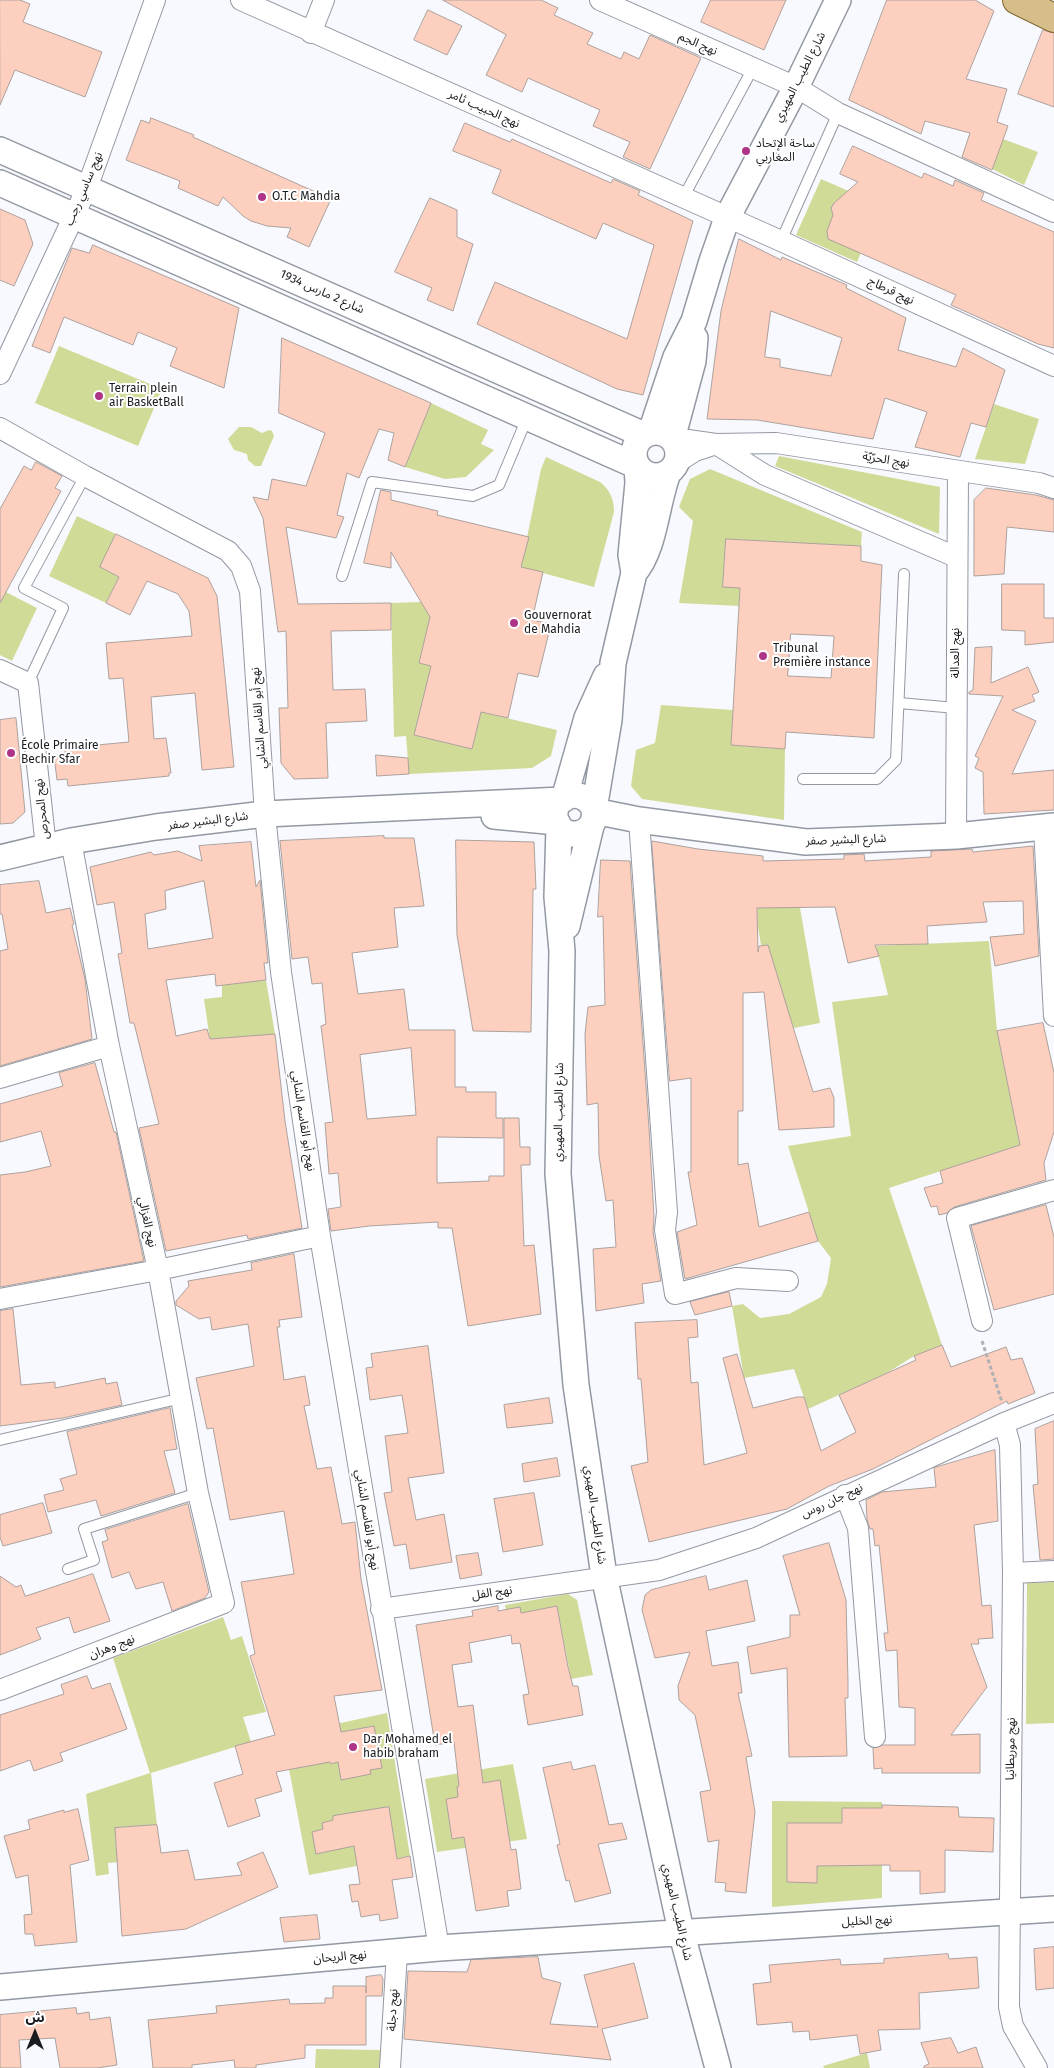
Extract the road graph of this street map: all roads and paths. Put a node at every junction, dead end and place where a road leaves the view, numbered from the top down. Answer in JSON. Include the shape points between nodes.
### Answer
{"nodes":[{"id":1,"x":155,"y":0,"type":"edge"},
{"id":2,"x":241,"y":0,"type":"edge"},
{"id":3,"x":324,"y":0,"type":"edge"},
{"id":4,"x":600,"y":0,"type":"edge"},
{"id":5,"x":838,"y":0,"type":"edge"},
{"id":6,"x":1017,"y":0,"type":"edge"},
{"id":7,"x":1047,"y":10,"type":"edge"},
{"id":8,"x":311,"y":32,"type":"junction"},
{"id":9,"x":753,"y":68,"type":"junction"},
{"id":10,"x":796,"y":87,"type":"junction"},
{"id":11,"x":838,"y":113,"type":"junction"},
{"id":12,"x":0,"y":150,"type":"edge"},
{"id":13,"x":0,"y":183,"type":"edge"},
{"id":14,"x":87,"y":188,"type":"junction"},
{"id":15,"x":683,"y":198,"type":"junction"},
{"id":16,"x":1054,"y":212,"type":"edge"},
{"id":17,"x":74,"y":216,"type":"junction"},
{"id":18,"x":727,"y":218,"type":"junction"},
{"id":19,"x":781,"y":241,"type":"junction"},
{"id":20,"x":476,"y":361,"type":"junction"},
{"id":21,"x":1054,"y":366,"type":"edge"},
{"id":22,"x":0,"y":374,"type":"edge"},
{"id":23,"x":464,"y":389,"type":"junction"},
{"id":24,"x":572,"y":404,"type":"junction"},
{"id":25,"x":527,"y":417,"type":"junction"},
{"id":26,"x":0,"y":428,"type":"edge"},
{"id":27,"x":561,"y":432,"type":"junction"},
{"id":28,"x":716,"y":444,"type":"junction"},
{"id":29,"x":664,"y":447,"type":"junction"},
{"id":30,"x":637,"y":466,"type":"junction"},
{"id":31,"x":958,"y":471,"type":"junction"},
{"id":32,"x":85,"y":476,"type":"junction"},
{"id":33,"x":1054,"y":488,"type":"edge"},
{"id":34,"x":956,"y":557,"type":"junction"},
{"id":35,"x":634,"y":573,"type":"junction"},
{"id":36,"x":904,"y":574,"type":"dead end"},
{"id":37,"x":342,"y":576,"type":"dead end"},
{"id":38,"x":613,"y":663,"type":"junction"},
{"id":39,"x":0,"y":670,"type":"edge"},
{"id":40,"x":28,"y":683,"type":"junction"},
{"id":41,"x":899,"y":703,"type":"junction"},
{"id":42,"x":956,"y":708,"type":"junction"},
{"id":43,"x":803,"y":779,"type":"dead end"},
{"id":44,"x":560,"y":812,"type":"junction"},
{"id":45,"x":266,"y":814,"type":"junction"},
{"id":46,"x":593,"y":818,"type":"junction"},
{"id":47,"x":639,"y":820,"type":"junction"},
{"id":48,"x":1049,"y":827,"type":"edge"},
{"id":49,"x":956,"y":836,"type":"junction"},
{"id":50,"x":71,"y":841,"type":"junction"},
{"id":51,"x":46,"y":847,"type":"junction"},
{"id":52,"x":0,"y":858,"type":"edge"},
{"id":53,"x":562,"y":951,"type":"junction"},
{"id":54,"x":1054,"y":1016,"type":"edge"},
{"id":55,"x":109,"y":1046,"type":"junction"},
{"id":56,"x":0,"y":1078,"type":"edge"},
{"id":57,"x":1054,"y":1190,"type":"edge"},
{"id":58,"x":320,"y":1236,"type":"junction"},
{"id":59,"x":158,"y":1270,"type":"junction"},
{"id":60,"x":788,"y":1281,"type":"dead end"},
{"id":61,"x":0,"y":1299,"type":"edge"},
{"id":62,"x":982,"y":1321,"type":"joint"},
{"id":63,"x":182,"y":1398,"type":"junction"},
{"id":64,"x":1054,"y":1402,"type":"edge"},
{"id":65,"x":1004,"y":1423,"type":"junction"},
{"id":66,"x":0,"y":1440,"type":"edge"},
{"id":67,"x":198,"y":1493,"type":"junction"},
{"id":68,"x":845,"y":1495,"type":"junction"},
{"id":69,"x":68,"y":1569,"type":"dead end"},
{"id":70,"x":1054,"y":1570,"type":"edge"},
{"id":71,"x":1013,"y":1573,"type":"junction"},
{"id":72,"x":604,"y":1576,"type":"junction"},
{"id":73,"x":224,"y":1603,"type":"joint"},
{"id":74,"x":381,"y":1609,"type":"junction"},
{"id":75,"x":0,"y":1690,"type":"edge"},
{"id":76,"x":876,"y":1737,"type":"dead end"},
{"id":77,"x":1054,"y":1909,"type":"edge"},
{"id":78,"x":1010,"y":1912,"type":"junction"},
{"id":79,"x":681,"y":1931,"type":"junction"},
{"id":80,"x":439,"y":1948,"type":"junction"},
{"id":81,"x":397,"y":1952,"type":"junction"},
{"id":82,"x":0,"y":1987,"type":"edge"},
{"id":83,"x":390,"y":2068,"type":"edge"},
{"id":84,"x":718,"y":2068,"type":"edge"},
{"id":85,"x":1037,"y":2068,"type":"edge"}],
"edges":[{"from":1,"to":14,"type":"street","name":"نهج ساسي رجب"},
{"from":2,"to":8,"type":"street","name":"نهج الحبيب ثامر"},
{"from":3,"to":8,"type":"street"},
{"from":4,"to":9,"type":"street","name":"نهج الجم"},
{"from":5,"to":10,"type":"street","name":"شارع الطيب المهيري"},
{"from":6,"to":7,"type":"main road"},
{"from":8,"to":15,"type":"street","name":"نهج الحبيب ثامر"},
{"from":9,"to":10,"type":"street","name":"نهج الجم"},
{"from":9,"to":15,"type":"lane"},
{"from":10,"to":11,"type":"street","name":"نهج الجم"},
{"from":10,"to":18,"type":"street","name":"شارع الطيب المهيري"},
{"from":11,"to":16,"type":"street","name":"نهج الجم"},
{"from":11,"to":19,"type":"lane"},
{"from":12,"to":14,"type":"street","name":"شارع 2 مارس 1934"},
{"from":13,"to":17,"type":"street"},
{"from":14,"to":17,"type":"street","name":"نهج ساسي رجب"},
{"from":14,"to":20,"type":"street","name":"شارع 2 مارس 1934"},
{"from":15,"to":18,"type":"street","name":"نهج الحبيب ثامر"},
{"from":17,"to":22,"type":"street","name":"نهج ساسي رجب"},
{"from":17,"to":23,"type":"street"},
{"from":18,"to":19,"type":"street","name":"نهج قرطاج"},
{"from":18,"to":29,"type":"street","name":"شارع الطيب المهيري","via":[[694,320],[693,361]]},
{"from":19,"to":21,"type":"street","name":"نهج قرطاج"},
{"from":20,"to":23,"type":"street"},
{"from":20,"to":24,"type":"street","name":"شارع 2 مارس 1934"},
{"from":23,"to":25,"type":"street"},
{"from":24,"to":27,"type":"street"},
{"from":24,"to":29,"type":"street","name":"شارع 2 مارس 1934"},
{"from":25,"to":27,"type":"street"},
{"from":25,"to":37,"type":"lane","via":[[499,485],[473,496],[372,482]]},
{"from":26,"to":32,"type":"street","name":"نهج أبو القاسم الشابي"},
{"from":27,"to":30,"type":"street"},
{"from":28,"to":29,"type":"street","name":"نهج الحرّيّة","via":[[695,451]]},
{"from":28,"to":31,"type":"street","name":"نهج الحرّيّة","via":[[776,443]]},
{"from":28,"to":34,"type":"street","via":[[765,474]]},
{"from":29,"to":30,"type":"street","name":"شارع الطيب المهيري","via":[[638,440],[633,452]]},
{"from":29,"to":35,"type":"street","name":"شارع الطيب المهيري","via":[[659,497],[648,548]]},
{"from":30,"to":35,"type":"street","name":"شارع الطيب المهيري","via":[[631,556]]},
{"from":31,"to":33,"type":"street","name":"نهج الحرّيّة"},
{"from":31,"to":34,"type":"street","name":"نهج العدالة"},
{"from":32,"to":40,"type":"lane","via":[[24,588],[63,608]]},
{"from":32,"to":45,"type":"street","name":"نهج أبو القاسم الشابي","via":[[228,551],[241,566],[250,591]]},
{"from":34,"to":42,"type":"street","name":"نهج العدالة"},
{"from":35,"to":38,"type":"street","name":"شارع الطيب المهيري"},
{"from":36,"to":41,"type":"lane"},
{"from":38,"to":44,"type":"street","name":"شارع الطيب المهيري","via":[[587,718]]},
{"from":38,"to":46,"type":"street","name":"شارع الطيب المهيري","via":[[609,720]]},
{"from":39,"to":40,"type":"street"},
{"from":40,"to":51,"type":"street","name":"نهج المحرص"},
{"from":41,"to":42,"type":"lane"},
{"from":41,"to":43,"type":"lane","via":[[896,760],[877,778]]},
{"from":42,"to":49,"type":"street","name":"نهج العدالة"},
{"from":44,"to":45,"type":"street","name":"شارع البشير صفر","via":[[419,808]]},
{"from":44,"to":46,"type":"street","via":[[574,795],[589,800]]},
{"from":44,"to":46,"type":"street","via":[[563,830],[575,834],[587,831]]},
{"from":44,"to":53,"type":"street","name":"شارع الطيب المهيري","via":[[556,897]]},
{"from":45,"to":50,"type":"street","name":"شارع البشير صفر"},
{"from":45,"to":58,"type":"street","name":"نهج أبو القاسم الشابي","via":[[281,972]]},
{"from":46,"to":47,"type":"street","name":"شارع البشير صفر"},
{"from":46,"to":53,"type":"street","name":"شارع الطيب المهيري"},
{"from":47,"to":49,"type":"street","name":"شارع البشير صفر","via":[[806,842]]},
{"from":47,"to":60,"type":"street","via":[[667,1212],[665,1230],[676,1294],[736,1278]]},
{"from":48,"to":49,"type":"street","name":"شارع البشير صفر"},
{"from":48,"to":54,"type":"street"},
{"from":50,"to":51,"type":"street","name":"شارع البشير صفر"},
{"from":50,"to":55,"type":"street","name":"نهج الغزالي"},
{"from":51,"to":52,"type":"street","name":"شارع البشير صفر"},
{"from":53,"to":72,"type":"street","name":"شارع الطيب المهيري","via":[[558,1174],[576,1385]]},
{"from":55,"to":56,"type":"street"},
{"from":55,"to":59,"type":"street","name":"نهج الغزالي"},
{"from":57,"to":62,"type":"street","via":[[956,1218]]},
{"from":58,"to":59,"type":"street"},
{"from":58,"to":74,"type":"street","name":"نهج أبو القاسم الشابي"},
{"from":59,"to":61,"type":"street"},
{"from":59,"to":63,"type":"street","name":"نهج الغزالي"},
{"from":62,"to":65,"type":"path","via":[[980,1334],[1003,1406]]},
{"from":63,"to":66,"type":"lane"},
{"from":63,"to":67,"type":"street","name":"نهج الغزالي"},
{"from":64,"to":65,"type":"street","name":"نهج جان روس"},
{"from":65,"to":68,"type":"street","name":"نهج جان روس"},
{"from":65,"to":71,"type":"street","name":"نهج موريطانيا","via":[[1010,1445]]},
{"from":67,"to":69,"type":"lane","via":[[84,1529],[94,1560]]},
{"from":67,"to":73,"type":"street","name":"نهج الغزالي"},
{"from":68,"to":72,"type":"street","name":"نهج جان روس","via":[[747,1540],[659,1570]]},
{"from":68,"to":76,"type":"street","via":[[858,1528]]},
{"from":70,"to":71,"type":"street"},
{"from":71,"to":78,"type":"street","name":"نهج موريطانيا"},
{"from":72,"to":74,"type":"street","name":"نهج الفل"},
{"from":72,"to":79,"type":"street","name":"شارع الطيب المهيري"},
{"from":73,"to":75,"type":"street","name":"نهج وهران"},
{"from":74,"to":80,"type":"street","name":"نهج أبو القاسم الشابي"},
{"from":77,"to":78,"type":"street","name":"نهج الخليل"},
{"from":78,"to":79,"type":"street","name":"نهج الخليل"},
{"from":78,"to":85,"type":"street","name":"نهج موريطانيا","via":[[1009,2007],[1013,2026]]},
{"from":79,"to":80,"type":"street","name":"نهج الريحان"},
{"from":79,"to":84,"type":"street","name":"شارع الطيب المهيري"},
{"from":80,"to":81,"type":"street","name":"نهج الريحان"},
{"from":81,"to":82,"type":"street","name":"نهج الريحان"},
{"from":81,"to":83,"type":"street","name":"نهج دجلة"}]}
